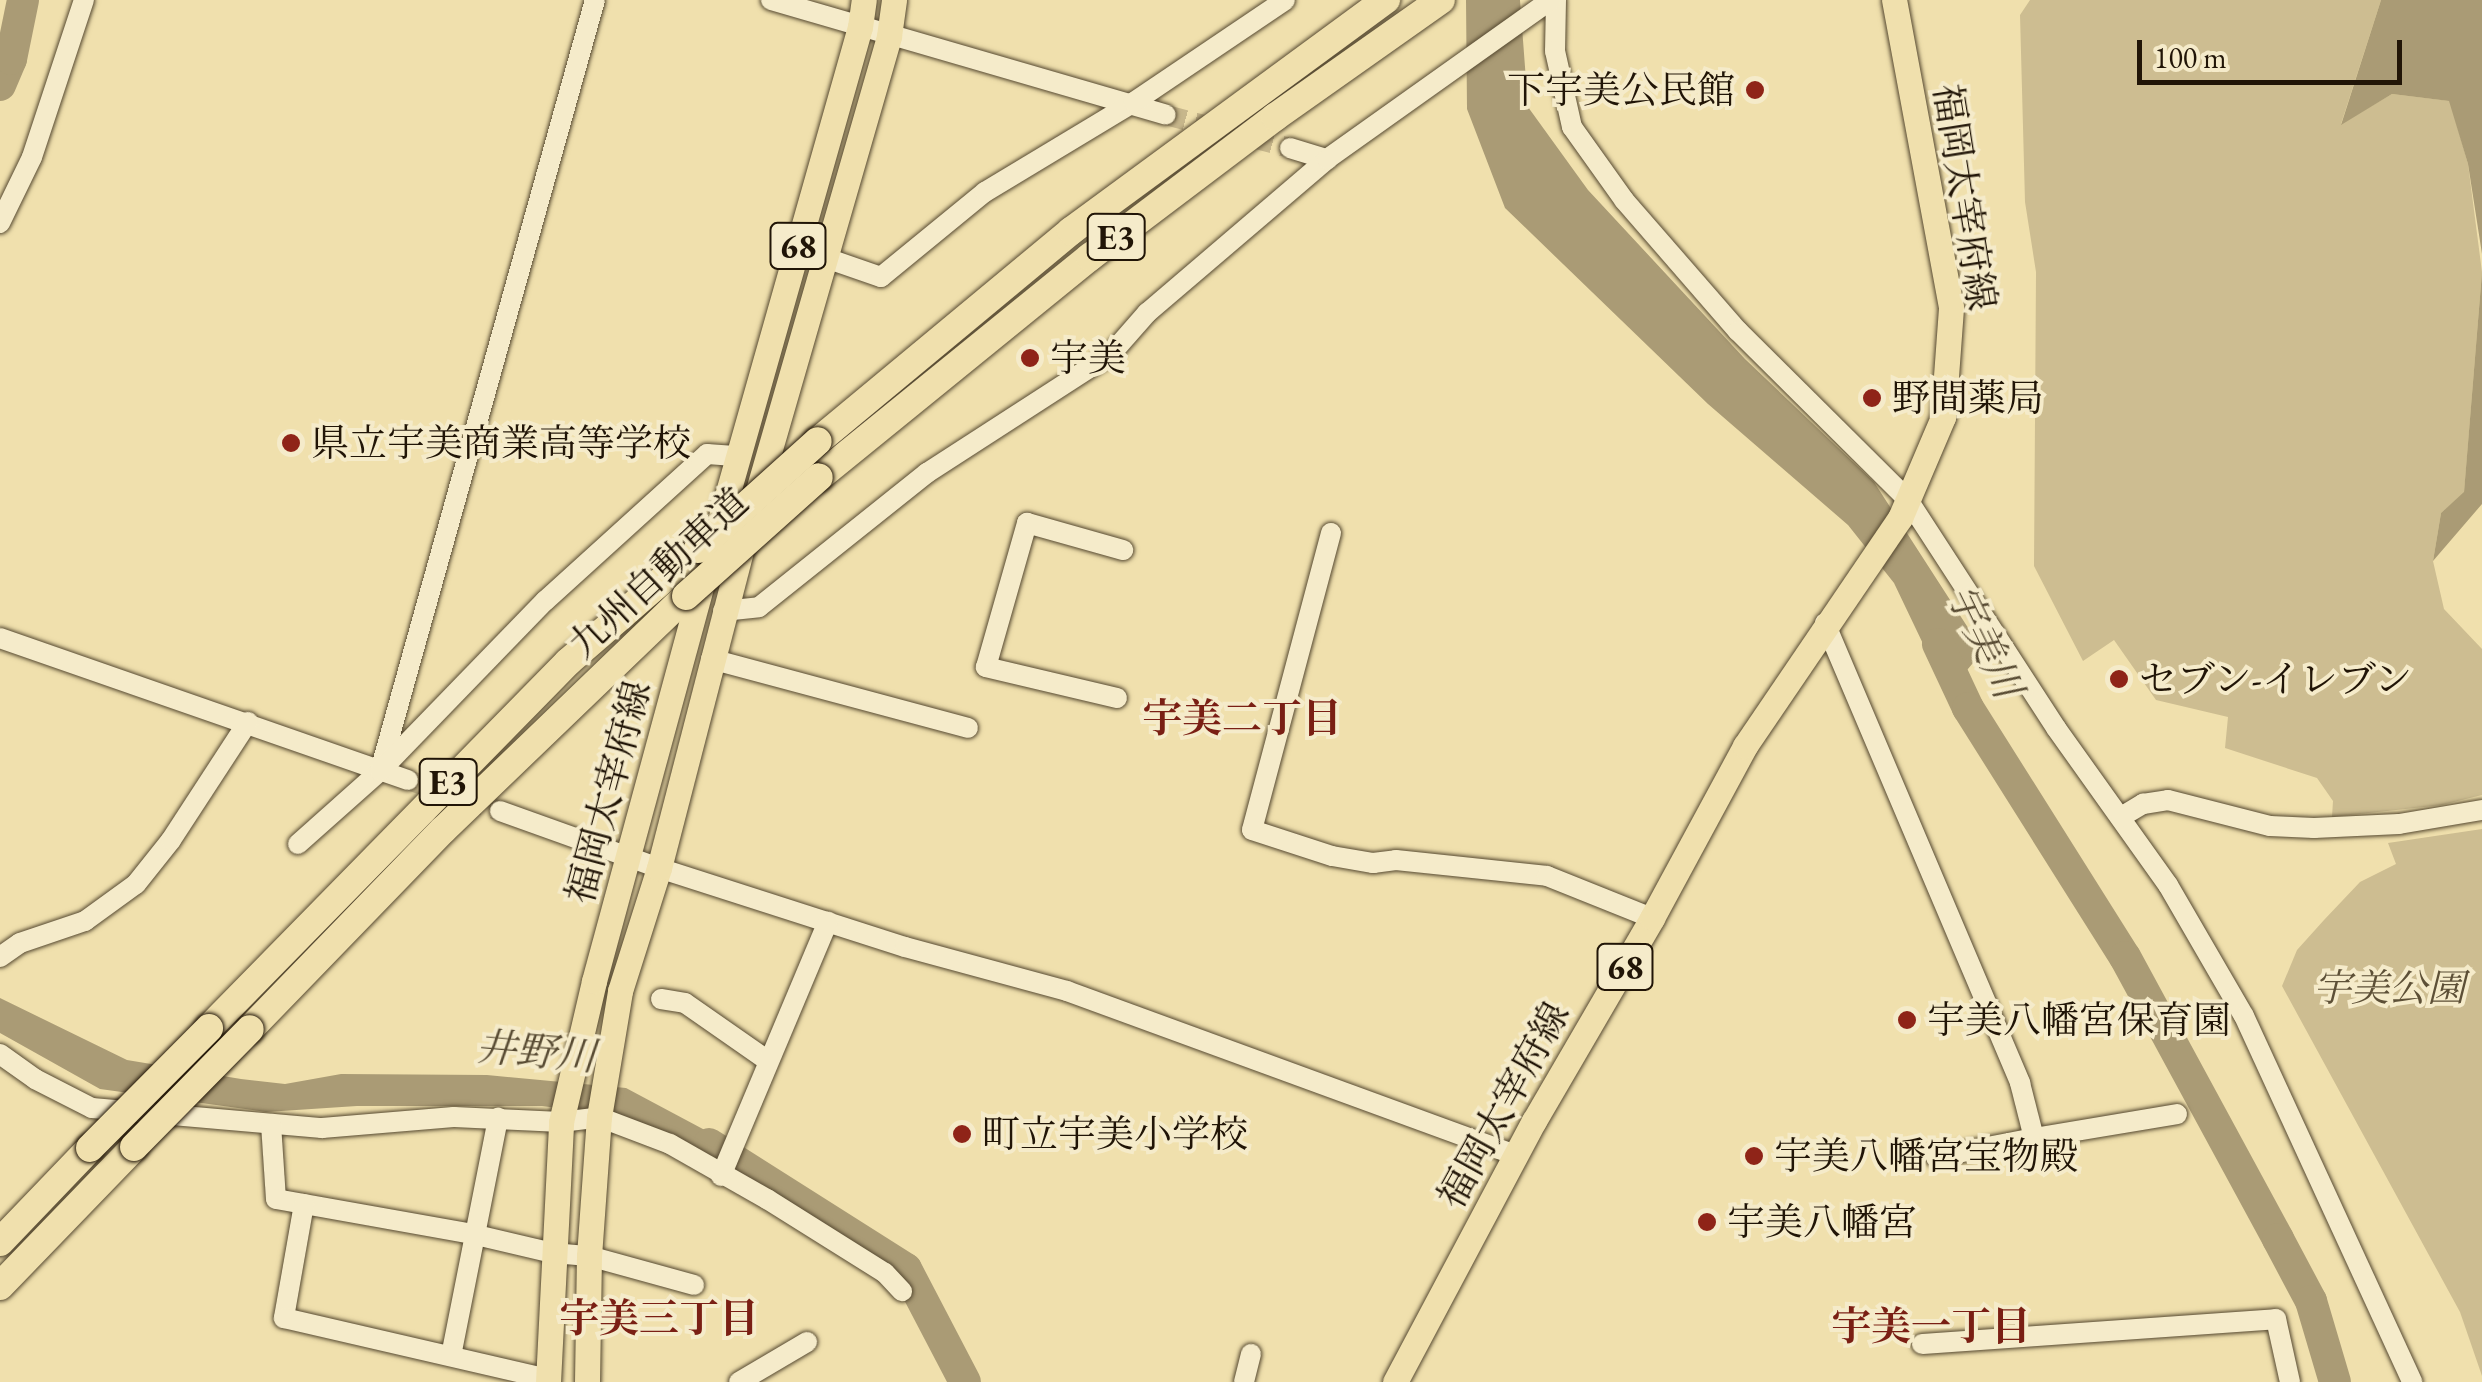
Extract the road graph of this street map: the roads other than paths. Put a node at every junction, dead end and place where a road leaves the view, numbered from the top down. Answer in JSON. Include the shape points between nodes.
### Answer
{"nodes":[{"id":1,"x":84,"y":0,"type":"edge"},
{"id":2,"x":595,"y":0,"type":"edge"},
{"id":3,"x":771,"y":0,"type":"edge"},
{"id":4,"x":864,"y":0,"type":"edge"},
{"id":5,"x":894,"y":0,"type":"edge"},
{"id":6,"x":1285,"y":0,"type":"edge"},
{"id":7,"x":1386,"y":0,"type":"edge"},
{"id":8,"x":1894,"y":0,"type":"edge"},
{"id":9,"x":1552,"y":1,"type":"edge"},
{"id":10,"x":1432,"y":6,"type":"edge"},
{"id":11,"x":860,"y":27,"type":"junction"},
{"id":12,"x":890,"y":36,"type":"junction"},
{"id":13,"x":1134,"y":102,"type":"junction"},
{"id":14,"x":1166,"y":114,"type":"tunnel mouth"},
{"id":15,"x":1290,"y":148,"type":"tunnel mouth"},
{"id":16,"x":1326,"y":160,"type":"junction"},
{"id":17,"x":0,"y":223,"type":"edge"},
{"id":18,"x":826,"y":258,"type":"junction"},
{"id":19,"x":738,"y":456,"type":"junction"},
{"id":20,"x":1904,"y":509,"type":"junction"},
{"id":21,"x":1331,"y":533,"type":"dead end"},
{"id":22,"x":1123,"y":550,"type":"dead end"},
{"id":23,"x":724,"y":611,"type":"junction"},
{"id":24,"x":1825,"y":622,"type":"junction"},
{"id":25,"x":0,"y":638,"type":"edge"},
{"id":26,"x":712,"y":659,"type":"junction"},
{"id":27,"x":1117,"y":698,"type":"dead end"},
{"id":28,"x":248,"y":722,"type":"junction"},
{"id":29,"x":968,"y":728,"type":"dead end"},
{"id":30,"x":380,"y":771,"type":"junction"},
{"id":31,"x":408,"y":780,"type":"tunnel mouth"},
{"id":32,"x":2482,"y":810,"type":"edge"},
{"id":33,"x":500,"y":811,"type":"tunnel mouth"},
{"id":34,"x":2121,"y":817,"type":"junction"},
{"id":35,"x":298,"y":844,"type":"dead end"},
{"id":36,"x":630,"y":858,"type":"junction"},
{"id":37,"x":659,"y":868,"type":"junction"},
{"id":38,"x":1652,"y":918,"type":"junction"},
{"id":39,"x":828,"y":922,"type":"junction"},
{"id":40,"x":0,"y":957,"type":"edge"},
{"id":41,"x":661,"y":999,"type":"dead end"},
{"id":42,"x":0,"y":1054,"type":"edge"},
{"id":43,"x":768,"y":1061,"type":"junction"},
{"id":44,"x":2177,"y":1114,"type":"dead end"},
{"id":45,"x":598,"y":1117,"type":"junction"},
{"id":46,"x":498,"y":1118,"type":"junction"},
{"id":47,"x":561,"y":1122,"type":"junction"},
{"id":48,"x":271,"y":1124,"type":"junction"},
{"id":49,"x":2034,"y":1138,"type":"junction"},
{"id":50,"x":1516,"y":1155,"type":"junction"},
{"id":51,"x":1936,"y":1158,"type":"dead end"},
{"id":52,"x":723,"y":1173,"type":"junction"},
{"id":53,"x":304,"y":1204,"type":"junction"},
{"id":54,"x":472,"y":1234,"type":"junction"},
{"id":55,"x":0,"y":1242,"type":"edge"},
{"id":56,"x":553,"y":1254,"type":"junction"},
{"id":57,"x":589,"y":1256,"type":"junction"},
{"id":58,"x":694,"y":1285,"type":"dead end"},
{"id":59,"x":0,"y":1286,"type":"edge"},
{"id":60,"x":902,"y":1291,"type":"dead end"},
{"id":61,"x":807,"y":1342,"type":"dead end"},
{"id":62,"x":1922,"y":1344,"type":"dead end"},
{"id":63,"x":1251,"y":1354,"type":"dead end"},
{"id":64,"x":451,"y":1356,"type":"junction"},
{"id":65,"x":548,"y":1381,"type":"edge"},
{"id":66,"x":587,"y":1382,"type":"edge"},
{"id":67,"x":739,"y":1382,"type":"edge"},
{"id":68,"x":1244,"y":1382,"type":"edge"},
{"id":69,"x":1396,"y":1382,"type":"edge"},
{"id":70,"x":2290,"y":1382,"type":"edge"},
{"id":71,"x":2412,"y":1382,"type":"edge"}],
"edges":[{"from":1,"to":17,"type":"street","via":[[32,158]]},
{"from":2,"to":30,"type":"street"},
{"from":3,"to":11,"type":"street"},
{"from":4,"to":11,"type":"main road","name":"福岡太宰府線","number":"68"},
{"from":5,"to":12,"type":"main road","name":"福岡太宰府線","number":"68"},
{"from":6,"to":13,"type":"street"},
{"from":7,"to":55,"type":"highway","name":"九州自動車道","number":"E3","bridge":true,"via":[[1071,230],[568,662]]},
{"from":8,"to":20,"type":"main road","name":"福岡太宰府線","number":"68","via":[[1950,307],[1943,417]]},
{"from":9,"to":16,"type":"street"},
{"from":9,"to":20,"type":"street","via":[[1572,127],[1624,200],[1715,305]]},
{"from":10,"to":59,"type":"highway","name":"九州自動車道","number":"E3","bridge":true,"via":[[1090,256],[819,477],[497,777]]},
{"from":11,"to":12,"type":"street"},
{"from":11,"to":19,"type":"main road","name":"福岡太宰府線","number":"68"},
{"from":12,"to":13,"type":"street"},
{"from":12,"to":18,"type":"main road","name":"福岡太宰府線","number":"68"},
{"from":13,"to":14,"type":"street"},
{"from":13,"to":18,"type":"street","via":[[985,192],[881,277]]},
{"from":15,"to":16,"type":"street"},
{"from":16,"to":23,"type":"street","via":[[1147,313],[1111,354],[927,473],[758,606]]},
{"from":18,"to":23,"type":"main road","name":"福岡太宰府線","number":"68"},
{"from":19,"to":30,"type":"street","via":[[708,454],[546,601]]},
{"from":19,"to":36,"type":"main road","name":"福岡太宰府線","number":"68"},
{"from":20,"to":24,"type":"main road","name":"福岡太宰府線","number":"68"},
{"from":20,"to":34,"type":"street"},
{"from":21,"to":38,"type":"street","via":[[1252,830],[1373,863],[1548,876]]},
{"from":22,"to":27,"type":"street","via":[[1027,523],[986,667]]},
{"from":23,"to":26,"type":"main road","name":"福岡太宰府線","number":"68"},
{"from":24,"to":38,"type":"main road","name":"福岡太宰府線","number":"68","via":[[1745,746]]},
{"from":24,"to":49,"type":"street","via":[[2020,1083]]},
{"from":25,"to":28,"type":"street"},
{"from":26,"to":29,"type":"street"},
{"from":26,"to":37,"type":"main road","name":"福岡太宰府線","number":"68"},
{"from":28,"to":30,"type":"street"},
{"from":28,"to":40,"type":"street","via":[[136,884],[85,921]]},
{"from":30,"to":31,"type":"street"},
{"from":30,"to":35,"type":"street"},
{"from":32,"to":34,"type":"street","via":[[2399,824],[2314,828],[2270,826],[2168,800]]},
{"from":33,"to":36,"type":"street"},
{"from":34,"to":71,"type":"street","via":[[2244,1016]]},
{"from":36,"to":37,"type":"street"},
{"from":36,"to":47,"type":"main road","name":"福岡太宰府線","number":"68"},
{"from":37,"to":39,"type":"street"},
{"from":37,"to":45,"type":"main road","name":"福岡太宰府線","number":"68","via":[[620,991]]},
{"from":38,"to":50,"type":"main road","name":"福岡太宰府線","number":"68"},
{"from":39,"to":43,"type":"street"},
{"from":39,"to":50,"type":"street","via":[[1067,991]]},
{"from":41,"to":43,"type":"street","via":[[684,1004]]},
{"from":42,"to":48,"type":"street","via":[[92,1108]]},
{"from":43,"to":52,"type":"street"},
{"from":44,"to":49,"type":"street"},
{"from":45,"to":47,"type":"street"},
{"from":45,"to":52,"type":"street"},
{"from":45,"to":57,"type":"main road","name":"福岡太宰府線","number":"68"},
{"from":46,"to":47,"type":"street"},
{"from":46,"to":48,"type":"street","via":[[322,1128]]},
{"from":46,"to":54,"type":"street"},
{"from":47,"to":56,"type":"main road","name":"福岡太宰府線","number":"68"},
{"from":48,"to":53,"type":"street","via":[[276,1199]]},
{"from":49,"to":51,"type":"street"},
{"from":50,"to":69,"type":"main road","name":"福岡太宰府線","number":"68"},
{"from":52,"to":60,"type":"street","via":[[885,1273]]},
{"from":53,"to":54,"type":"street"},
{"from":53,"to":64,"type":"street","via":[[284,1318]]},
{"from":54,"to":56,"type":"street"},
{"from":54,"to":64,"type":"street"},
{"from":56,"to":57,"type":"street"},
{"from":56,"to":65,"type":"main road","name":"福岡太宰府線","number":"68"},
{"from":57,"to":58,"type":"street"},
{"from":57,"to":66,"type":"main road","name":"福岡太宰府線","number":"68"},
{"from":61,"to":67,"type":"street"},
{"from":62,"to":70,"type":"street","via":[[2276,1319]]},
{"from":63,"to":68,"type":"street"},
{"from":64,"to":65,"type":"street"}]}
